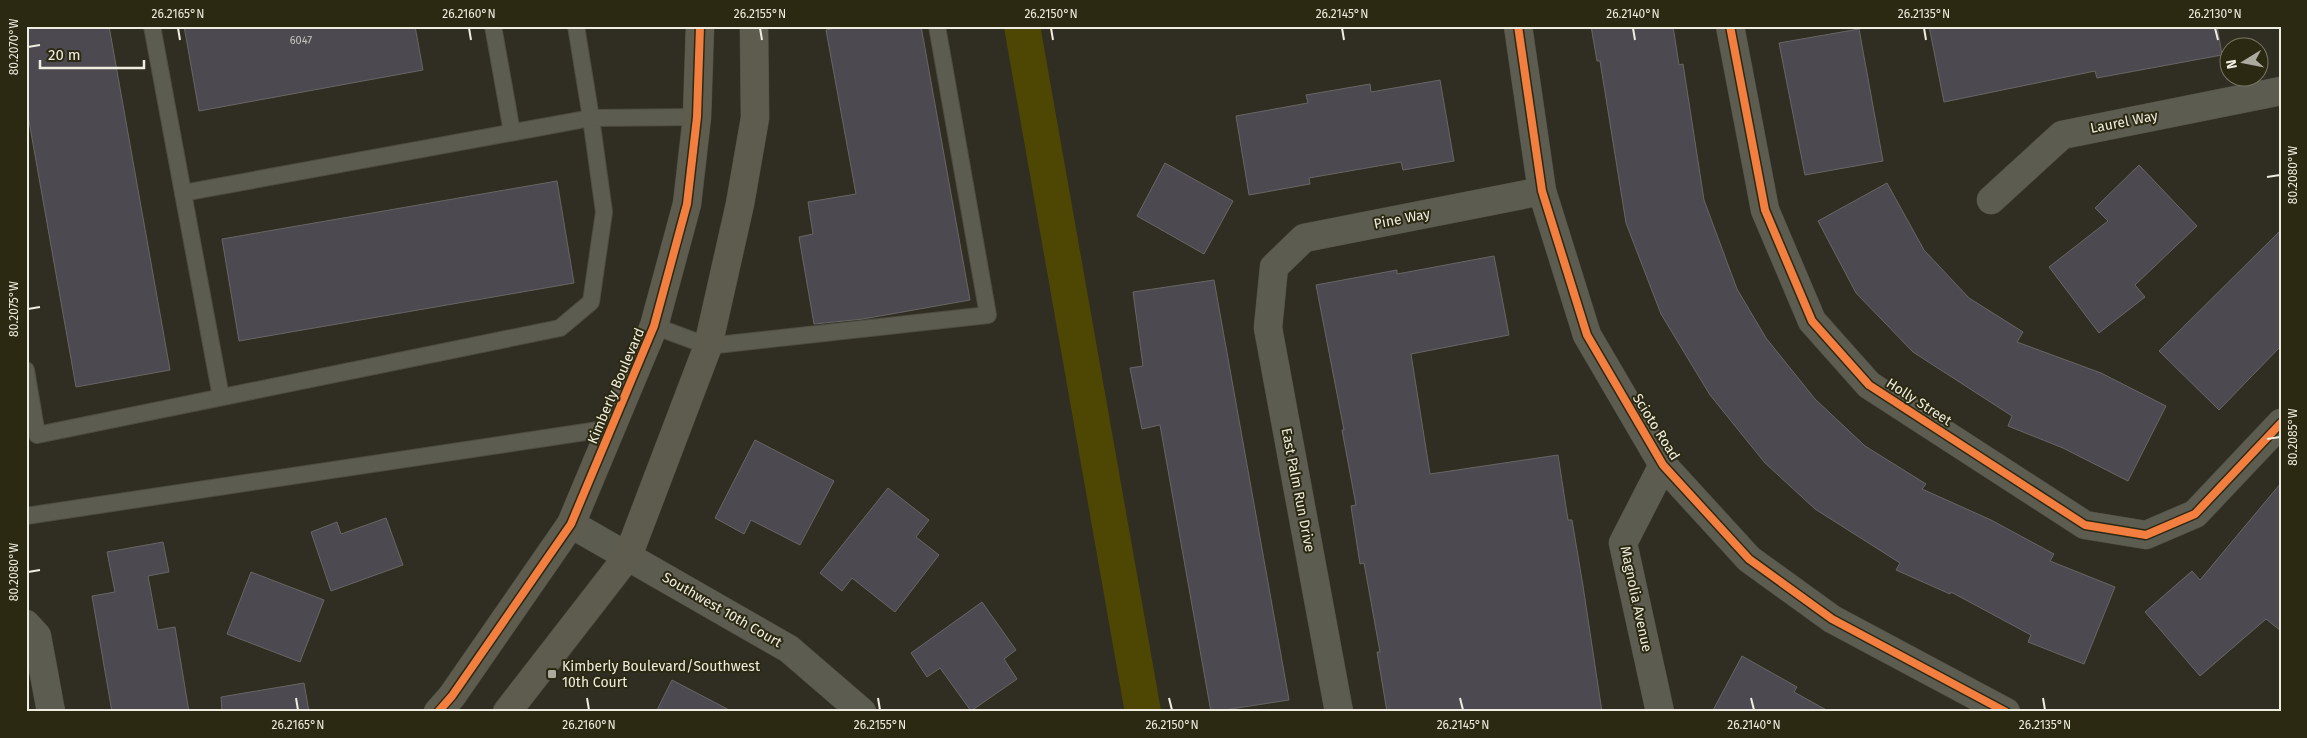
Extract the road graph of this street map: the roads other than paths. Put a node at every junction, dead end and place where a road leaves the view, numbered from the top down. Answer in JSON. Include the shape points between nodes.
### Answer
{"nodes":[{"id":1,"x":152,"y":26,"type":"edge"},
{"id":2,"x":493,"y":26,"type":"edge"},
{"id":3,"x":576,"y":26,"type":"edge"},
{"id":4,"x":700,"y":26,"type":"edge"},
{"id":5,"x":754,"y":26,"type":"edge"},
{"id":6,"x":937,"y":26,"type":"edge"},
{"id":7,"x":1518,"y":26,"type":"edge"},
{"id":8,"x":1730,"y":26,"type":"edge"},
{"id":9,"x":2281,"y":91,"type":"edge"},
{"id":10,"x":697,"y":117,"type":"junction"},
{"id":11,"x":591,"y":118,"type":"junction"},
{"id":12,"x":512,"y":132,"type":"junction"},
{"id":13,"x":1542,"y":191,"type":"junction"},
{"id":14,"x":183,"y":193,"type":"junction"},
{"id":15,"x":1991,"y":200,"type":"dead end"},
{"id":16,"x":1274,"y":268,"type":"joint"},
{"id":17,"x":654,"y":326,"type":"junction"},
{"id":18,"x":708,"y":346,"type":"junction"},
{"id":19,"x":26,"y":370,"type":"edge"},
{"id":20,"x":221,"y":397,"type":"junction"},
{"id":21,"x":2281,"y":423,"type":"edge"},
{"id":22,"x":612,"y":428,"type":"junction"},
{"id":23,"x":1662,"y":465,"type":"junction"},
{"id":24,"x":26,"y":516,"type":"edge"},
{"id":25,"x":571,"y":524,"type":"junction"},
{"id":26,"x":628,"y":556,"type":"junction"},
{"id":27,"x":26,"y":624,"type":"edge"},
{"id":28,"x":51,"y":712,"type":"edge"},
{"id":29,"x":438,"y":712,"type":"edge"},
{"id":30,"x":507,"y":712,"type":"edge"},
{"id":31,"x":862,"y":712,"type":"edge"},
{"id":32,"x":1339,"y":712,"type":"edge"},
{"id":33,"x":1660,"y":712,"type":"edge"},
{"id":34,"x":2006,"y":712,"type":"edge"}],
"edges":[{"from":1,"to":14,"type":"lane"},
{"from":2,"to":12,"type":"lane"},
{"from":3,"to":11,"type":"lane"},
{"from":4,"to":10,"type":"street","name":"Kimberly Boulevard"},
{"from":5,"to":18,"type":"street","via":[[755,118],[740,204]]},
{"from":6,"to":18,"type":"lane","via":[[988,315]]},
{"from":7,"to":13,"type":"street","name":"Scioto Road"},
{"from":8,"to":21,"type":"street","name":"Holly Street","via":[[1765,210],[1812,321],[1869,385],[2085,524],[2146,535],[2194,514]]},
{"from":9,"to":15,"type":"street","name":"Laurel Way","via":[[2062,135]]},
{"from":10,"to":11,"type":"lane"},
{"from":10,"to":17,"type":"street","name":"Kimberly Boulevard","via":[[688,204]]},
{"from":11,"to":12,"type":"lane"},
{"from":11,"to":20,"type":"lane","via":[[604,212],[591,302],[560,328]]},
{"from":12,"to":14,"type":"lane"},
{"from":13,"to":16,"type":"street","name":"Pine Way","via":[[1304,238]]},
{"from":13,"to":23,"type":"street","name":"Scioto Road","via":[[1587,335]]},
{"from":14,"to":20,"type":"lane"},
{"from":16,"to":32,"type":"street","name":"East Palm Run Drive","via":[[1268,328]]},
{"from":17,"to":18,"type":"lane"},
{"from":17,"to":22,"type":"street","name":"Kimberly Boulevard"},
{"from":18,"to":26,"type":"street"},
{"from":19,"to":20,"type":"lane","via":[[37,435]]},
{"from":22,"to":24,"type":"lane"},
{"from":22,"to":25,"type":"street","name":"Kimberly Boulevard"},
{"from":23,"to":33,"type":"street","name":"Magnolia Avenue","via":[[1623,542]]},
{"from":23,"to":34,"type":"street","name":"Scioto Road","via":[[1748,559],[1832,618]]},
{"from":25,"to":26,"type":"street","name":"Southwest 10th Court"},
{"from":25,"to":29,"type":"street","name":"Kimberly Boulevard"},
{"from":26,"to":30,"type":"street"},
{"from":26,"to":31,"type":"street","name":"Southwest 10th Court","via":[[789,649]]},
{"from":27,"to":28,"type":"street","via":[[37,636]]}]}
